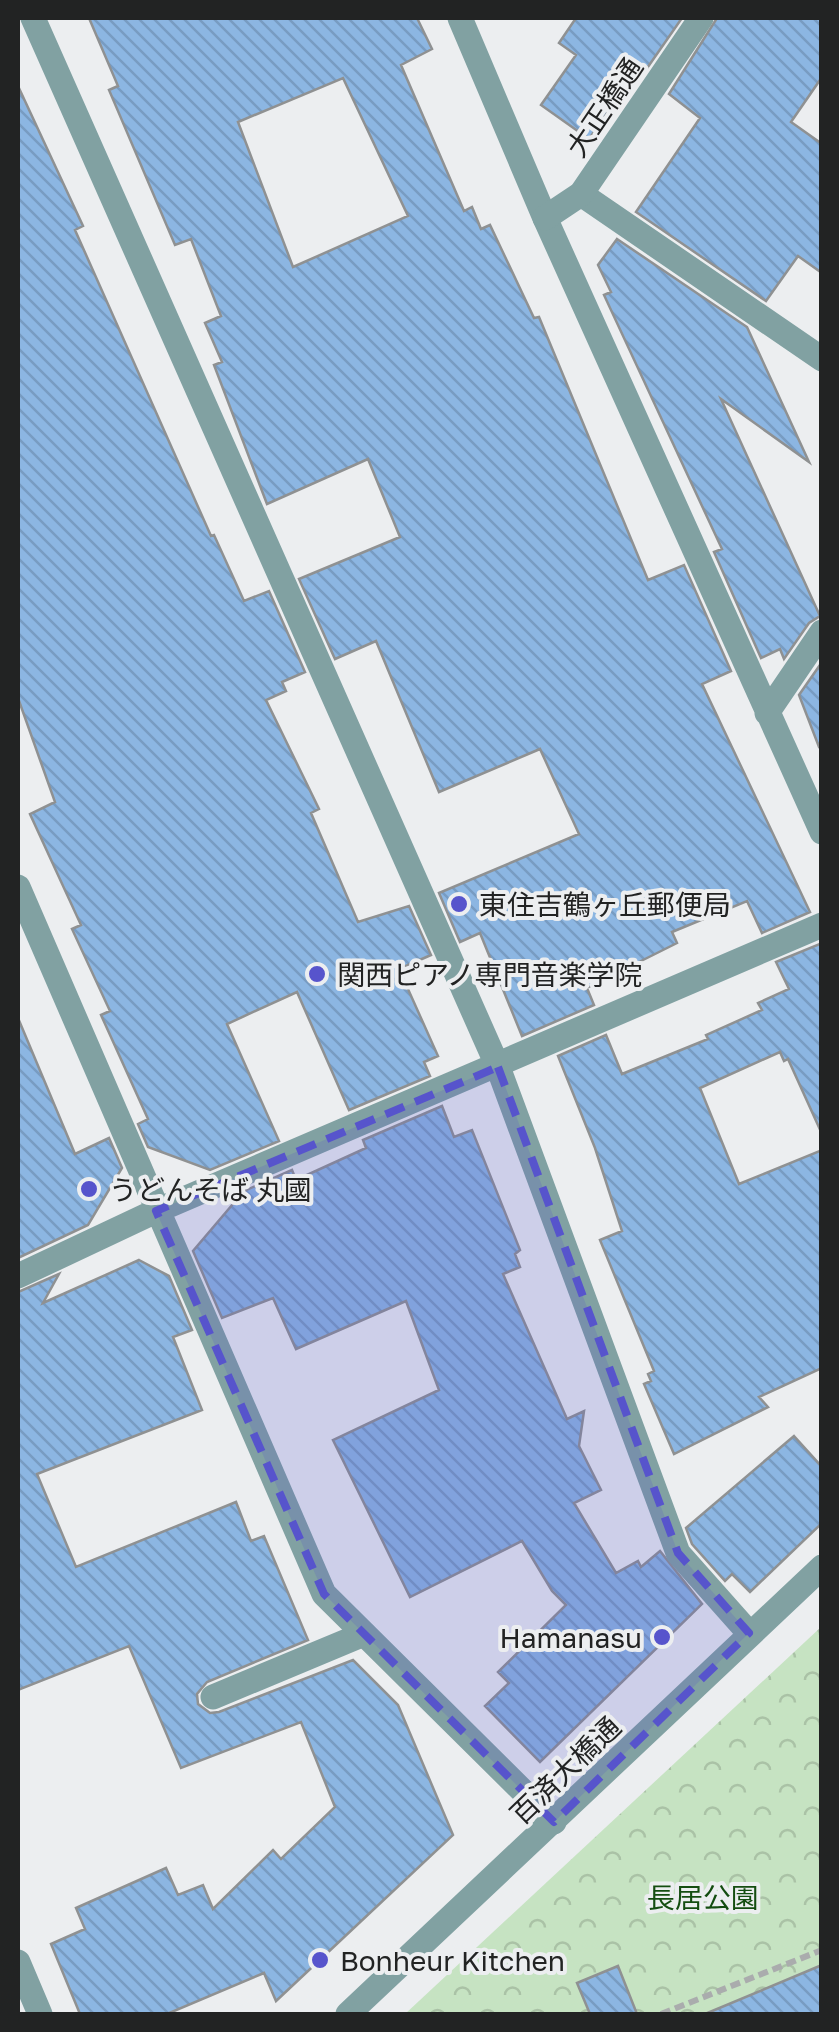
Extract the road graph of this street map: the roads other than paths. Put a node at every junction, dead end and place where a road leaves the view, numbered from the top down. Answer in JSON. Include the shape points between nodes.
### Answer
{"nodes":[{"id":1,"x":33,"y":18,"type":"edge"},
{"id":2,"x":460,"y":18,"type":"edge"},
{"id":3,"x":701,"y":18,"type":"edge"},
{"id":4,"x":581,"y":194,"type":"junction"},
{"id":5,"x":545,"y":218,"type":"junction"},
{"id":6,"x":822,"y":359,"type":"edge"},
{"id":7,"x":822,"y":632,"type":"edge"},
{"id":8,"x":767,"y":713,"type":"junction"},
{"id":9,"x":822,"y":832,"type":"edge"},
{"id":10,"x":18,"y":887,"type":"edge"},
{"id":11,"x":822,"y":925,"type":"edge"},
{"id":12,"x":498,"y":1067,"type":"junction"},
{"id":13,"x":156,"y":1211,"type":"junction"},
{"id":14,"x":18,"y":1276,"type":"edge"},
{"id":15,"x":822,"y":1567,"type":"edge"},
{"id":16,"x":750,"y":1633,"type":"junction"},
{"id":17,"x":364,"y":1634,"type":"junction"},
{"id":18,"x":213,"y":1698,"type":"dead end"},
{"id":19,"x":554,"y":1822,"type":"junction"},
{"id":20,"x":18,"y":1962,"type":"edge"},
{"id":21,"x":40,"y":2014,"type":"edge"},
{"id":22,"x":348,"y":2014,"type":"edge"}],
"edges":[{"from":1,"to":12,"type":"street"},
{"from":2,"to":5,"type":"street"},
{"from":3,"to":4,"type":"street","name":"大正橋通"},
{"from":4,"to":5,"type":"street","name":"大正橋通"},
{"from":4,"to":6,"type":"street"},
{"from":5,"to":8,"type":"street"},
{"from":7,"to":8,"type":"street"},
{"from":8,"to":9,"type":"street"},
{"from":10,"to":13,"type":"street"},
{"from":11,"to":12,"type":"street"},
{"from":12,"to":13,"type":"street"},
{"from":12,"to":16,"type":"street","via":[[678,1553]]},
{"from":13,"to":14,"type":"street"},
{"from":13,"to":17,"type":"street","via":[[324,1594]]},
{"from":15,"to":16,"type":"street","name":"百済大橋通"},
{"from":16,"to":19,"type":"street","name":"百済大橋通"},
{"from":17,"to":18,"type":"street"},
{"from":17,"to":19,"type":"street"},
{"from":19,"to":22,"type":"street","name":"百済大橋通"},
{"from":20,"to":21,"type":"street"}]}
